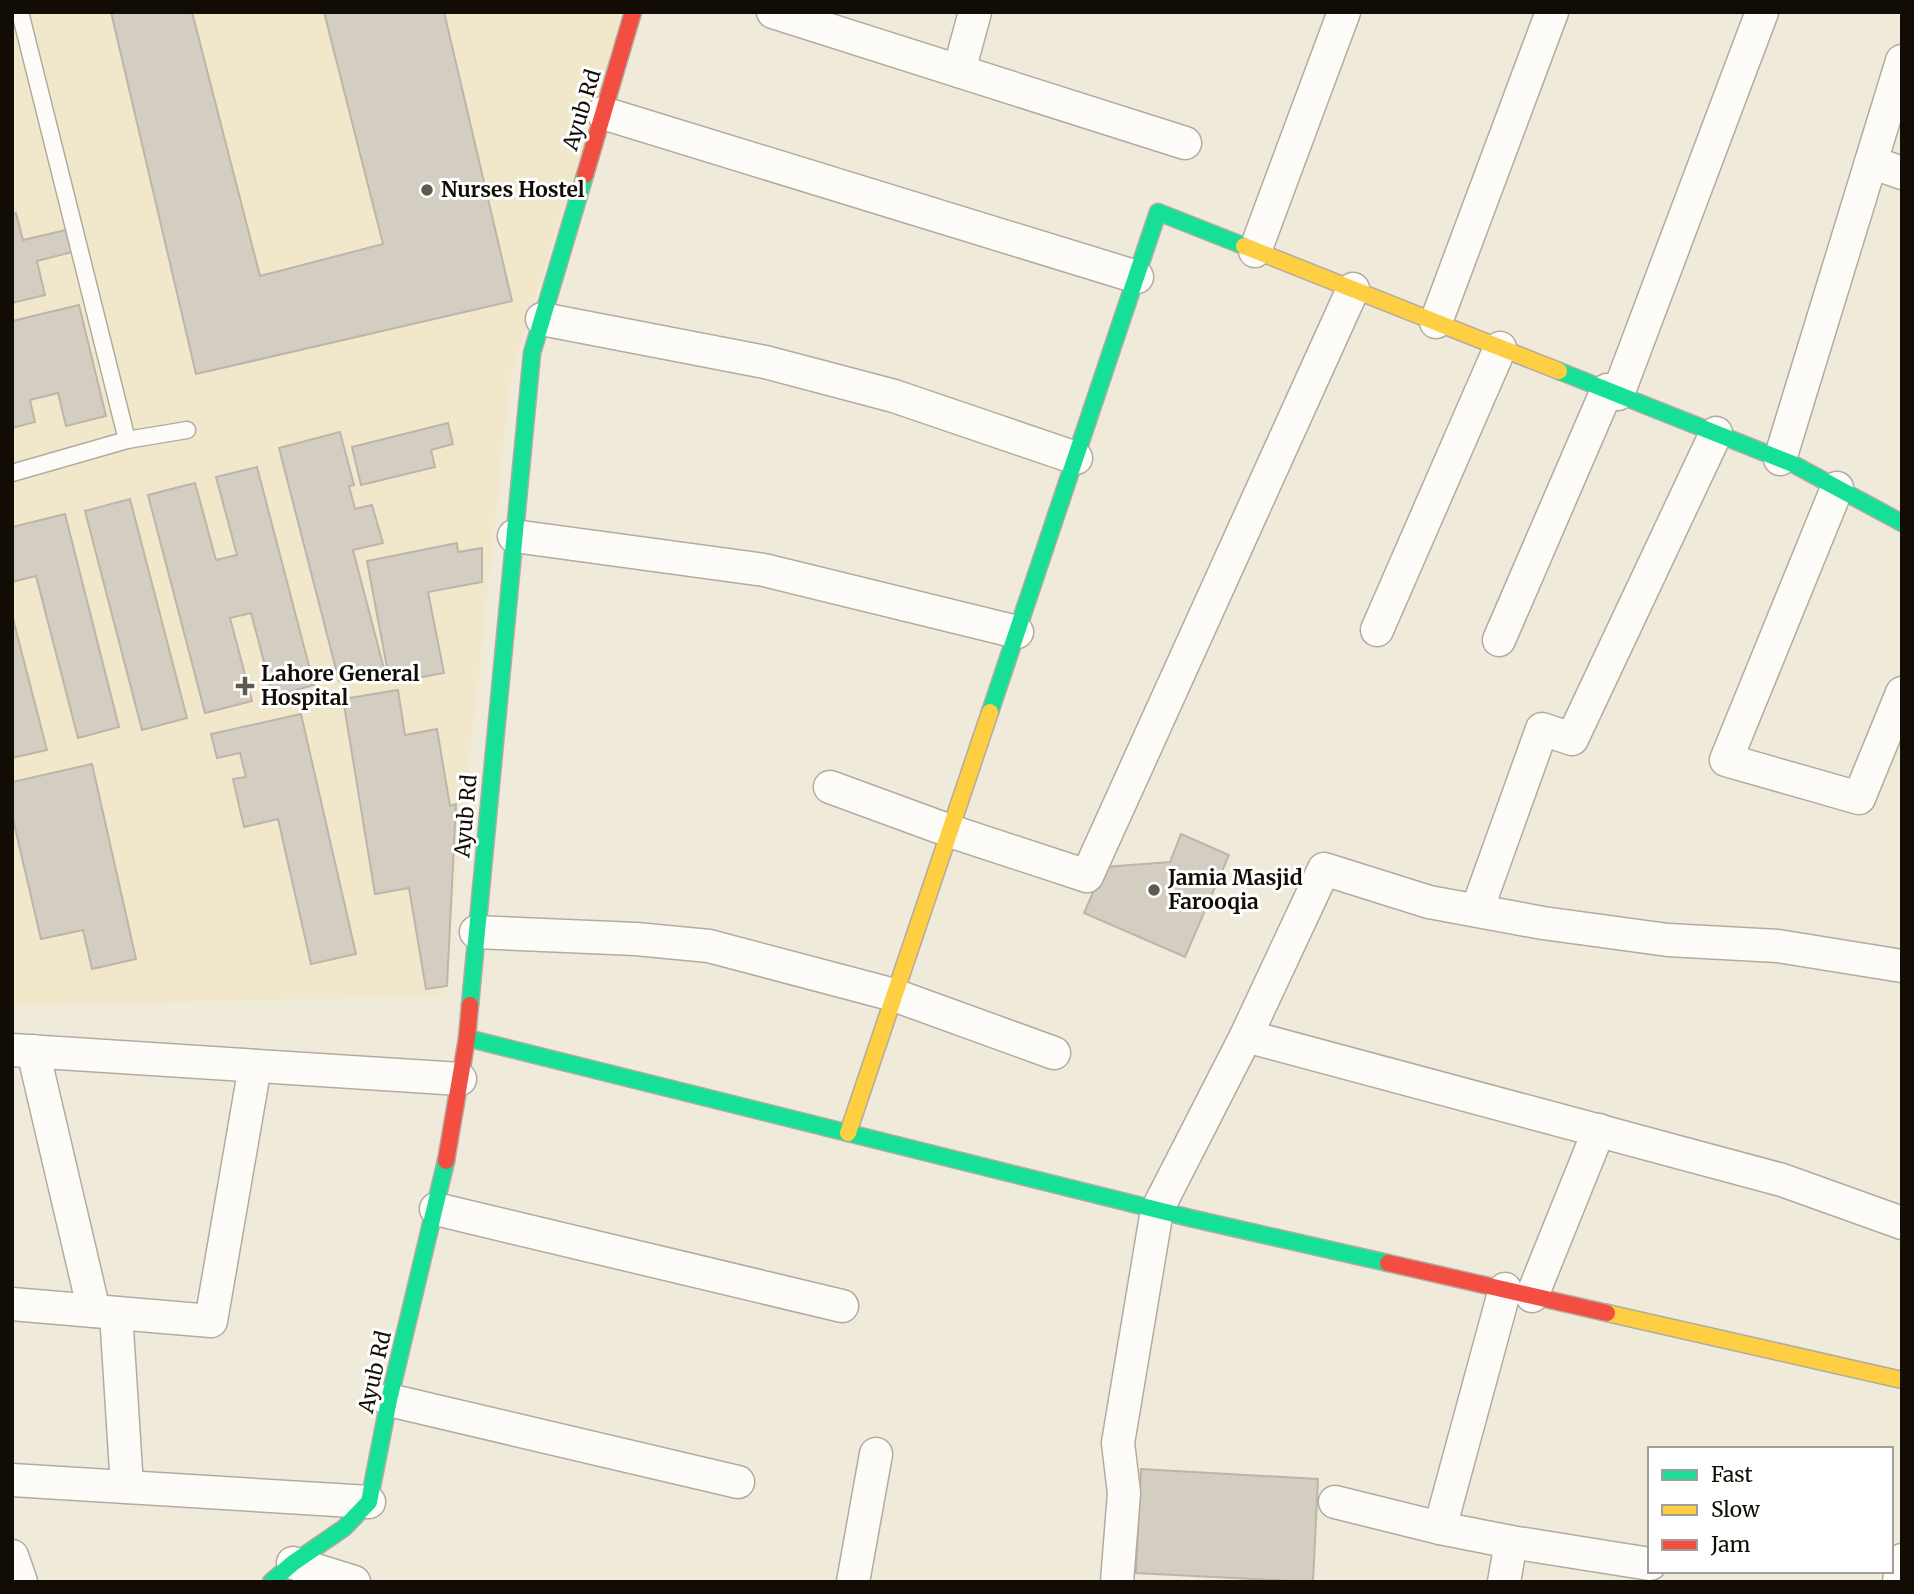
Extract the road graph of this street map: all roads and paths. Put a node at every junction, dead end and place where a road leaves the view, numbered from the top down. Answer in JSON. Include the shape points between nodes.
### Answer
{"nodes":[{"id":1,"x":20,"y":12,"type":"edge"},
{"id":2,"x":633,"y":12,"type":"edge"},
{"id":3,"x":773,"y":12,"type":"edge"},
{"id":4,"x":975,"y":12,"type":"edge"},
{"id":5,"x":1344,"y":12,"type":"edge"},
{"id":6,"x":1552,"y":12,"type":"edge"},
{"id":7,"x":1762,"y":12,"type":"edge"},
{"id":8,"x":1902,"y":61,"type":"edge"},
{"id":9,"x":959,"y":71,"type":"junction"},
{"id":10,"x":603,"y":113,"type":"junction"},
{"id":11,"x":1185,"y":143,"type":"dead end"},
{"id":12,"x":1871,"y":162,"type":"junction"},
{"id":13,"x":1902,"y":173,"type":"edge"},
{"id":14,"x":1255,"y":251,"type":"junction"},
{"id":15,"x":1137,"y":277,"type":"junction"},
{"id":16,"x":1353,"y":289,"type":"junction"},
{"id":17,"x":542,"y":319,"type":"junction"},
{"id":18,"x":1436,"y":322,"type":"junction"},
{"id":19,"x":1500,"y":348,"type":"junction"},
{"id":20,"x":1613,"y":392,"type":"junction"},
{"id":21,"x":187,"y":430,"type":"dead end"},
{"id":22,"x":1716,"y":433,"type":"junction"},
{"id":23,"x":127,"y":440,"type":"junction"},
{"id":24,"x":1076,"y":458,"type":"junction"},
{"id":25,"x":1780,"y":459,"type":"junction"},
{"id":26,"x":12,"y":473,"type":"edge"},
{"id":27,"x":1838,"y":488,"type":"junction"},
{"id":28,"x":1902,"y":523,"type":"edge"},
{"id":29,"x":514,"y":536,"type":"junction"},
{"id":30,"x":1377,"y":630,"type":"dead end"},
{"id":31,"x":1017,"y":632,"type":"junction"},
{"id":32,"x":1499,"y":639,"type":"dead end"},
{"id":33,"x":1902,"y":694,"type":"edge"},
{"id":34,"x":830,"y":787,"type":"dead end"},
{"id":35,"x":950,"y":831,"type":"junction"},
{"id":36,"x":1477,"y":910,"type":"junction"},
{"id":37,"x":476,"y":932,"type":"junction"},
{"id":38,"x":1902,"y":966,"type":"edge"},
{"id":39,"x":894,"y":995,"type":"junction"},
{"id":40,"x":1246,"y":1036,"type":"junction"},
{"id":41,"x":467,"y":1038,"type":"junction"},
{"id":42,"x":23,"y":1050,"type":"edge"},
{"id":43,"x":1054,"y":1053,"type":"dead end"},
{"id":44,"x":255,"y":1066,"type":"junction"},
{"id":45,"x":460,"y":1079,"type":"junction"},
{"id":46,"x":1599,"y":1130,"type":"junction"},
{"id":47,"x":848,"y":1133,"type":"junction"},
{"id":48,"x":436,"y":1209,"type":"junction"},
{"id":49,"x":1157,"y":1210,"type":"junction"},
{"id":50,"x":1902,"y":1223,"type":"edge"},
{"id":51,"x":1519,"y":1292,"type":"junction"},
{"id":52,"x":12,"y":1304,"type":"edge"},
{"id":53,"x":842,"y":1306,"type":"dead end"},
{"id":54,"x":105,"y":1312,"type":"junction"},
{"id":55,"x":1902,"y":1380,"type":"edge"},
{"id":56,"x":390,"y":1400,"type":"junction"},
{"id":57,"x":876,"y":1454,"type":"dead end"},
{"id":58,"x":12,"y":1480,"type":"edge"},
{"id":59,"x":738,"y":1482,"type":"dead end"},
{"id":60,"x":127,"y":1488,"type":"junction"},
{"id":61,"x":369,"y":1502,"type":"junction"},
{"id":62,"x":1335,"y":1502,"type":"dead end"},
{"id":63,"x":1440,"y":1528,"type":"junction"},
{"id":64,"x":1511,"y":1542,"type":"junction"},
{"id":65,"x":12,"y":1556,"type":"edge"},
{"id":66,"x":1902,"y":1560,"type":"edge"},
{"id":67,"x":1648,"y":1564,"type":"edge"},
{"id":68,"x":282,"y":1572,"type":"edge"},
{"id":69,"x":21,"y":1582,"type":"edge"},
{"id":70,"x":354,"y":1582,"type":"edge"},
{"id":71,"x":853,"y":1582,"type":"edge"},
{"id":72,"x":1117,"y":1582,"type":"edge"},
{"id":73,"x":1504,"y":1582,"type":"edge"},
{"id":74,"x":1899,"y":1582,"type":"edge"}],
"edges":[{"from":1,"to":23,"type":"lane"},
{"from":2,"to":10,"type":"street","name":"Ayub Rd"},
{"from":3,"to":9,"type":"street"},
{"from":4,"to":9,"type":"street"},
{"from":5,"to":14,"type":"street"},
{"from":6,"to":18,"type":"street"},
{"from":7,"to":20,"type":"street"},
{"from":8,"to":12,"type":"street"},
{"from":9,"to":11,"type":"street"},
{"from":10,"to":15,"type":"street"},
{"from":10,"to":17,"type":"street","name":"Ayub Rd"},
{"from":12,"to":13,"type":"street"},
{"from":12,"to":25,"type":"street"},
{"from":14,"to":15,"type":"street","via":[[1158,212]]},
{"from":14,"to":16,"type":"street"},
{"from":15,"to":24,"type":"street"},
{"from":16,"to":18,"type":"street"},
{"from":16,"to":35,"type":"street","via":[[1087,876]]},
{"from":17,"to":24,"type":"street","via":[[778,366],[894,396]]},
{"from":17,"to":29,"type":"street","name":"Ayub Rd","via":[[532,353]]},
{"from":18,"to":19,"type":"street"},
{"from":19,"to":20,"type":"street"},
{"from":19,"to":30,"type":"street"},
{"from":20,"to":22,"type":"street"},
{"from":20,"to":32,"type":"street"},
{"from":21,"to":23,"type":"lane"},
{"from":22,"to":25,"type":"street"},
{"from":22,"to":36,"type":"street","via":[[1572,739],[1542,729]]},
{"from":23,"to":26,"type":"lane"},
{"from":24,"to":31,"type":"street"},
{"from":25,"to":27,"type":"street"},
{"from":27,"to":28,"type":"street"},
{"from":27,"to":33,"type":"street","via":[[1726,760],[1859,798]]},
{"from":29,"to":31,"type":"street","via":[[764,570]]},
{"from":29,"to":37,"type":"street","name":"Ayub Rd"},
{"from":31,"to":35,"type":"street"},
{"from":34,"to":35,"type":"street"},
{"from":35,"to":39,"type":"street"},
{"from":36,"to":38,"type":"street","via":[[1668,940],[1778,946]]},
{"from":36,"to":40,"type":"street","via":[[1429,902],[1324,869]]},
{"from":37,"to":39,"type":"street","via":[[709,946]]},
{"from":37,"to":41,"type":"street","name":"Ayub Rd"},
{"from":39,"to":43,"type":"street"},
{"from":39,"to":47,"type":"street"},
{"from":40,"to":46,"type":"street"},
{"from":40,"to":49,"type":"street"},
{"from":41,"to":45,"type":"street","name":"Ayub Rd"},
{"from":41,"to":47,"type":"street"},
{"from":42,"to":44,"type":"street"},
{"from":42,"to":54,"type":"street"},
{"from":44,"to":45,"type":"street"},
{"from":44,"to":54,"type":"street","via":[[211,1321]]},
{"from":45,"to":48,"type":"street","name":"Ayub Rd"},
{"from":46,"to":50,"type":"street","via":[[1782,1180]]},
{"from":46,"to":51,"type":"street"},
{"from":47,"to":49,"type":"street"},
{"from":48,"to":53,"type":"street"},
{"from":48,"to":56,"type":"street","name":"Ayub Rd"},
{"from":49,"to":51,"type":"street"},
{"from":49,"to":72,"type":"street","via":[[1118,1443],[1124,1493]]},
{"from":51,"to":55,"type":"street"},
{"from":51,"to":63,"type":"street"},
{"from":52,"to":54,"type":"street"},
{"from":54,"to":60,"type":"street"},
{"from":56,"to":59,"type":"street"},
{"from":56,"to":61,"type":"street","name":"Ayub Rd"},
{"from":57,"to":71,"type":"street"},
{"from":58,"to":60,"type":"street"},
{"from":60,"to":61,"type":"street"},
{"from":61,"to":68,"type":"street","via":[[344,1528]]},
{"from":62,"to":63,"type":"street"},
{"from":63,"to":64,"type":"street"},
{"from":64,"to":67,"type":"street"},
{"from":64,"to":73,"type":"street"},
{"from":65,"to":69,"type":"street"},
{"from":66,"to":74,"type":"street"},
{"from":68,"to":70,"type":"street"}]}
